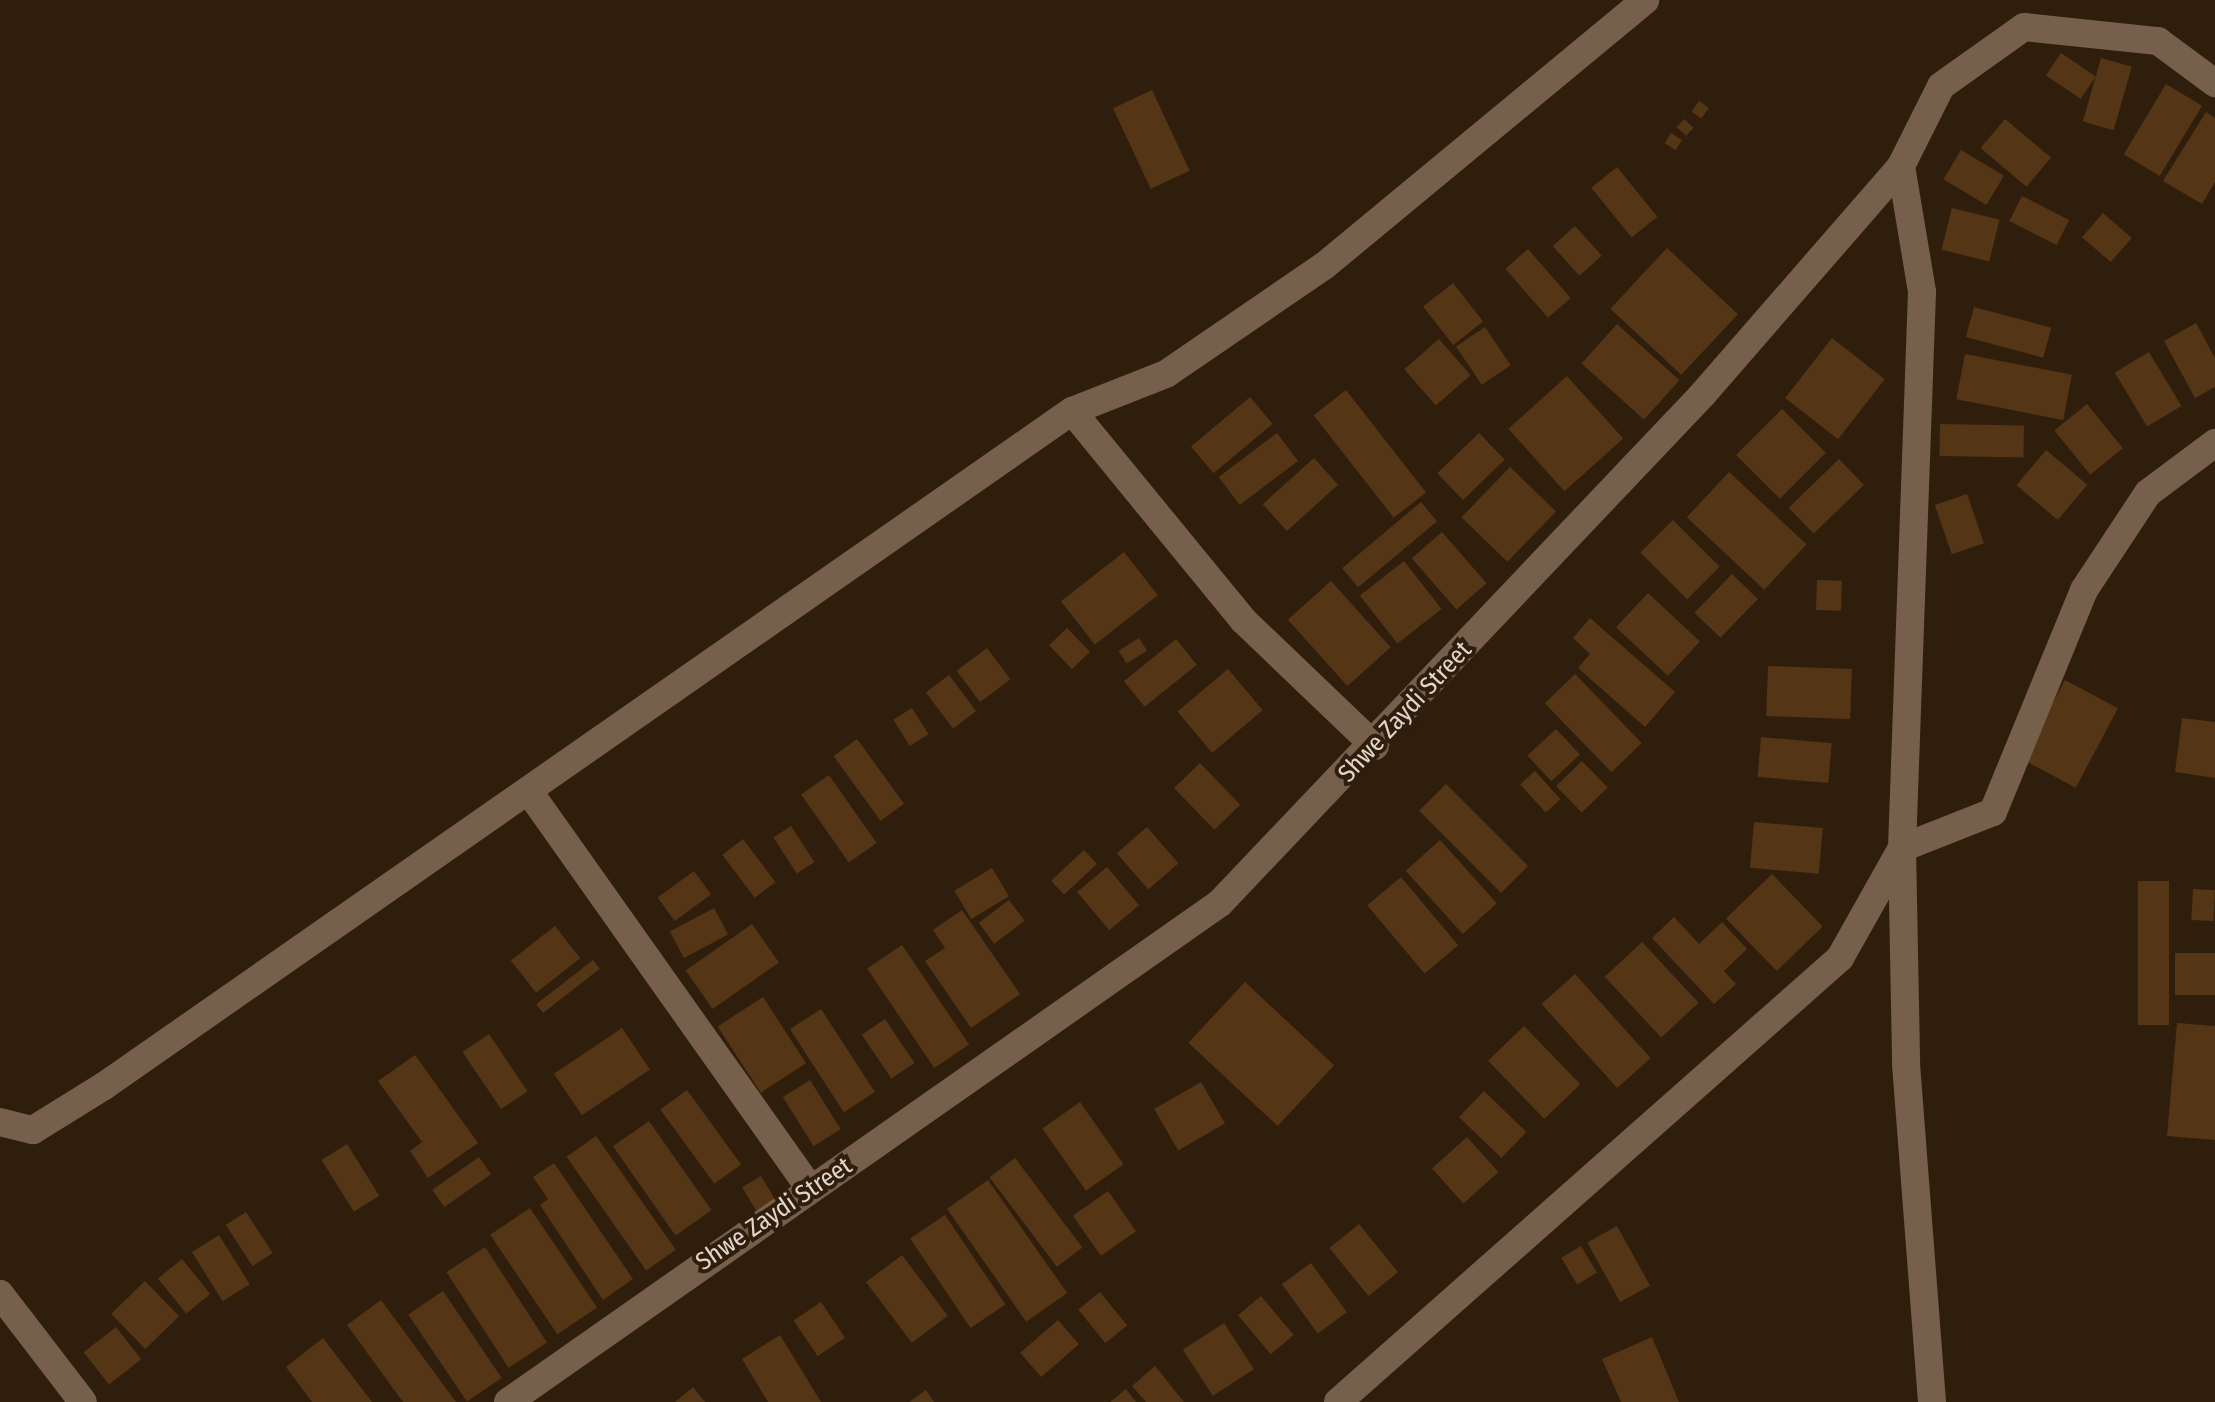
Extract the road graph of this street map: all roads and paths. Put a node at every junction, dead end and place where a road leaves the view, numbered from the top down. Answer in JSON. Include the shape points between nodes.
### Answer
{"nodes":[{"id":1,"x":1645,"y":0,"type":"edge"},
{"id":2,"x":2215,"y":84,"type":"edge"},
{"id":3,"x":1901,"y":166,"type":"junction"},
{"id":4,"x":1072,"y":412,"type":"junction"},
{"id":5,"x":2215,"y":443,"type":"edge"},
{"id":6,"x":1375,"y":746,"type":"junction"},
{"id":7,"x":530,"y":794,"type":"junction"},
{"id":8,"x":1902,"y":848,"type":"junction"},
{"id":9,"x":0,"y":1122,"type":"edge"},
{"id":10,"x":810,"y":1189,"type":"junction"},
{"id":11,"x":4,"y":1308,"type":"edge"},
{"id":12,"x":84,"y":1402,"type":"edge"},
{"id":13,"x":508,"y":1402,"type":"edge"},
{"id":14,"x":1338,"y":1402,"type":"edge"},
{"id":15,"x":1932,"y":1402,"type":"edge"}],
"edges":[{"from":1,"to":4,"type":"street","via":[[1324,266],[1166,374]]},
{"from":2,"to":3,"type":"street","name":"Shwe Zaydi Street","via":[[2158,40],[2024,27],[1942,86]]},
{"from":3,"to":6,"type":"street","name":"Shwe Zaydi Street"},
{"from":3,"to":8,"type":"street","via":[[1922,292]]},
{"from":4,"to":6,"type":"street","via":[[1244,621]]},
{"from":4,"to":7,"type":"street"},
{"from":5,"to":8,"type":"street","via":[[2148,493],[2084,590],[1993,812]]},
{"from":6,"to":10,"type":"street","name":"Shwe Zaydi Street","via":[[1220,904]]},
{"from":7,"to":9,"type":"street","via":[[34,1130]]},
{"from":7,"to":10,"type":"street"},
{"from":8,"to":14,"type":"street","via":[[1840,958]]},
{"from":8,"to":15,"type":"street","via":[[1906,1064]]},
{"from":10,"to":13,"type":"street","name":"Shwe Zaydi Street"},
{"from":11,"to":12,"type":"street"}]}
